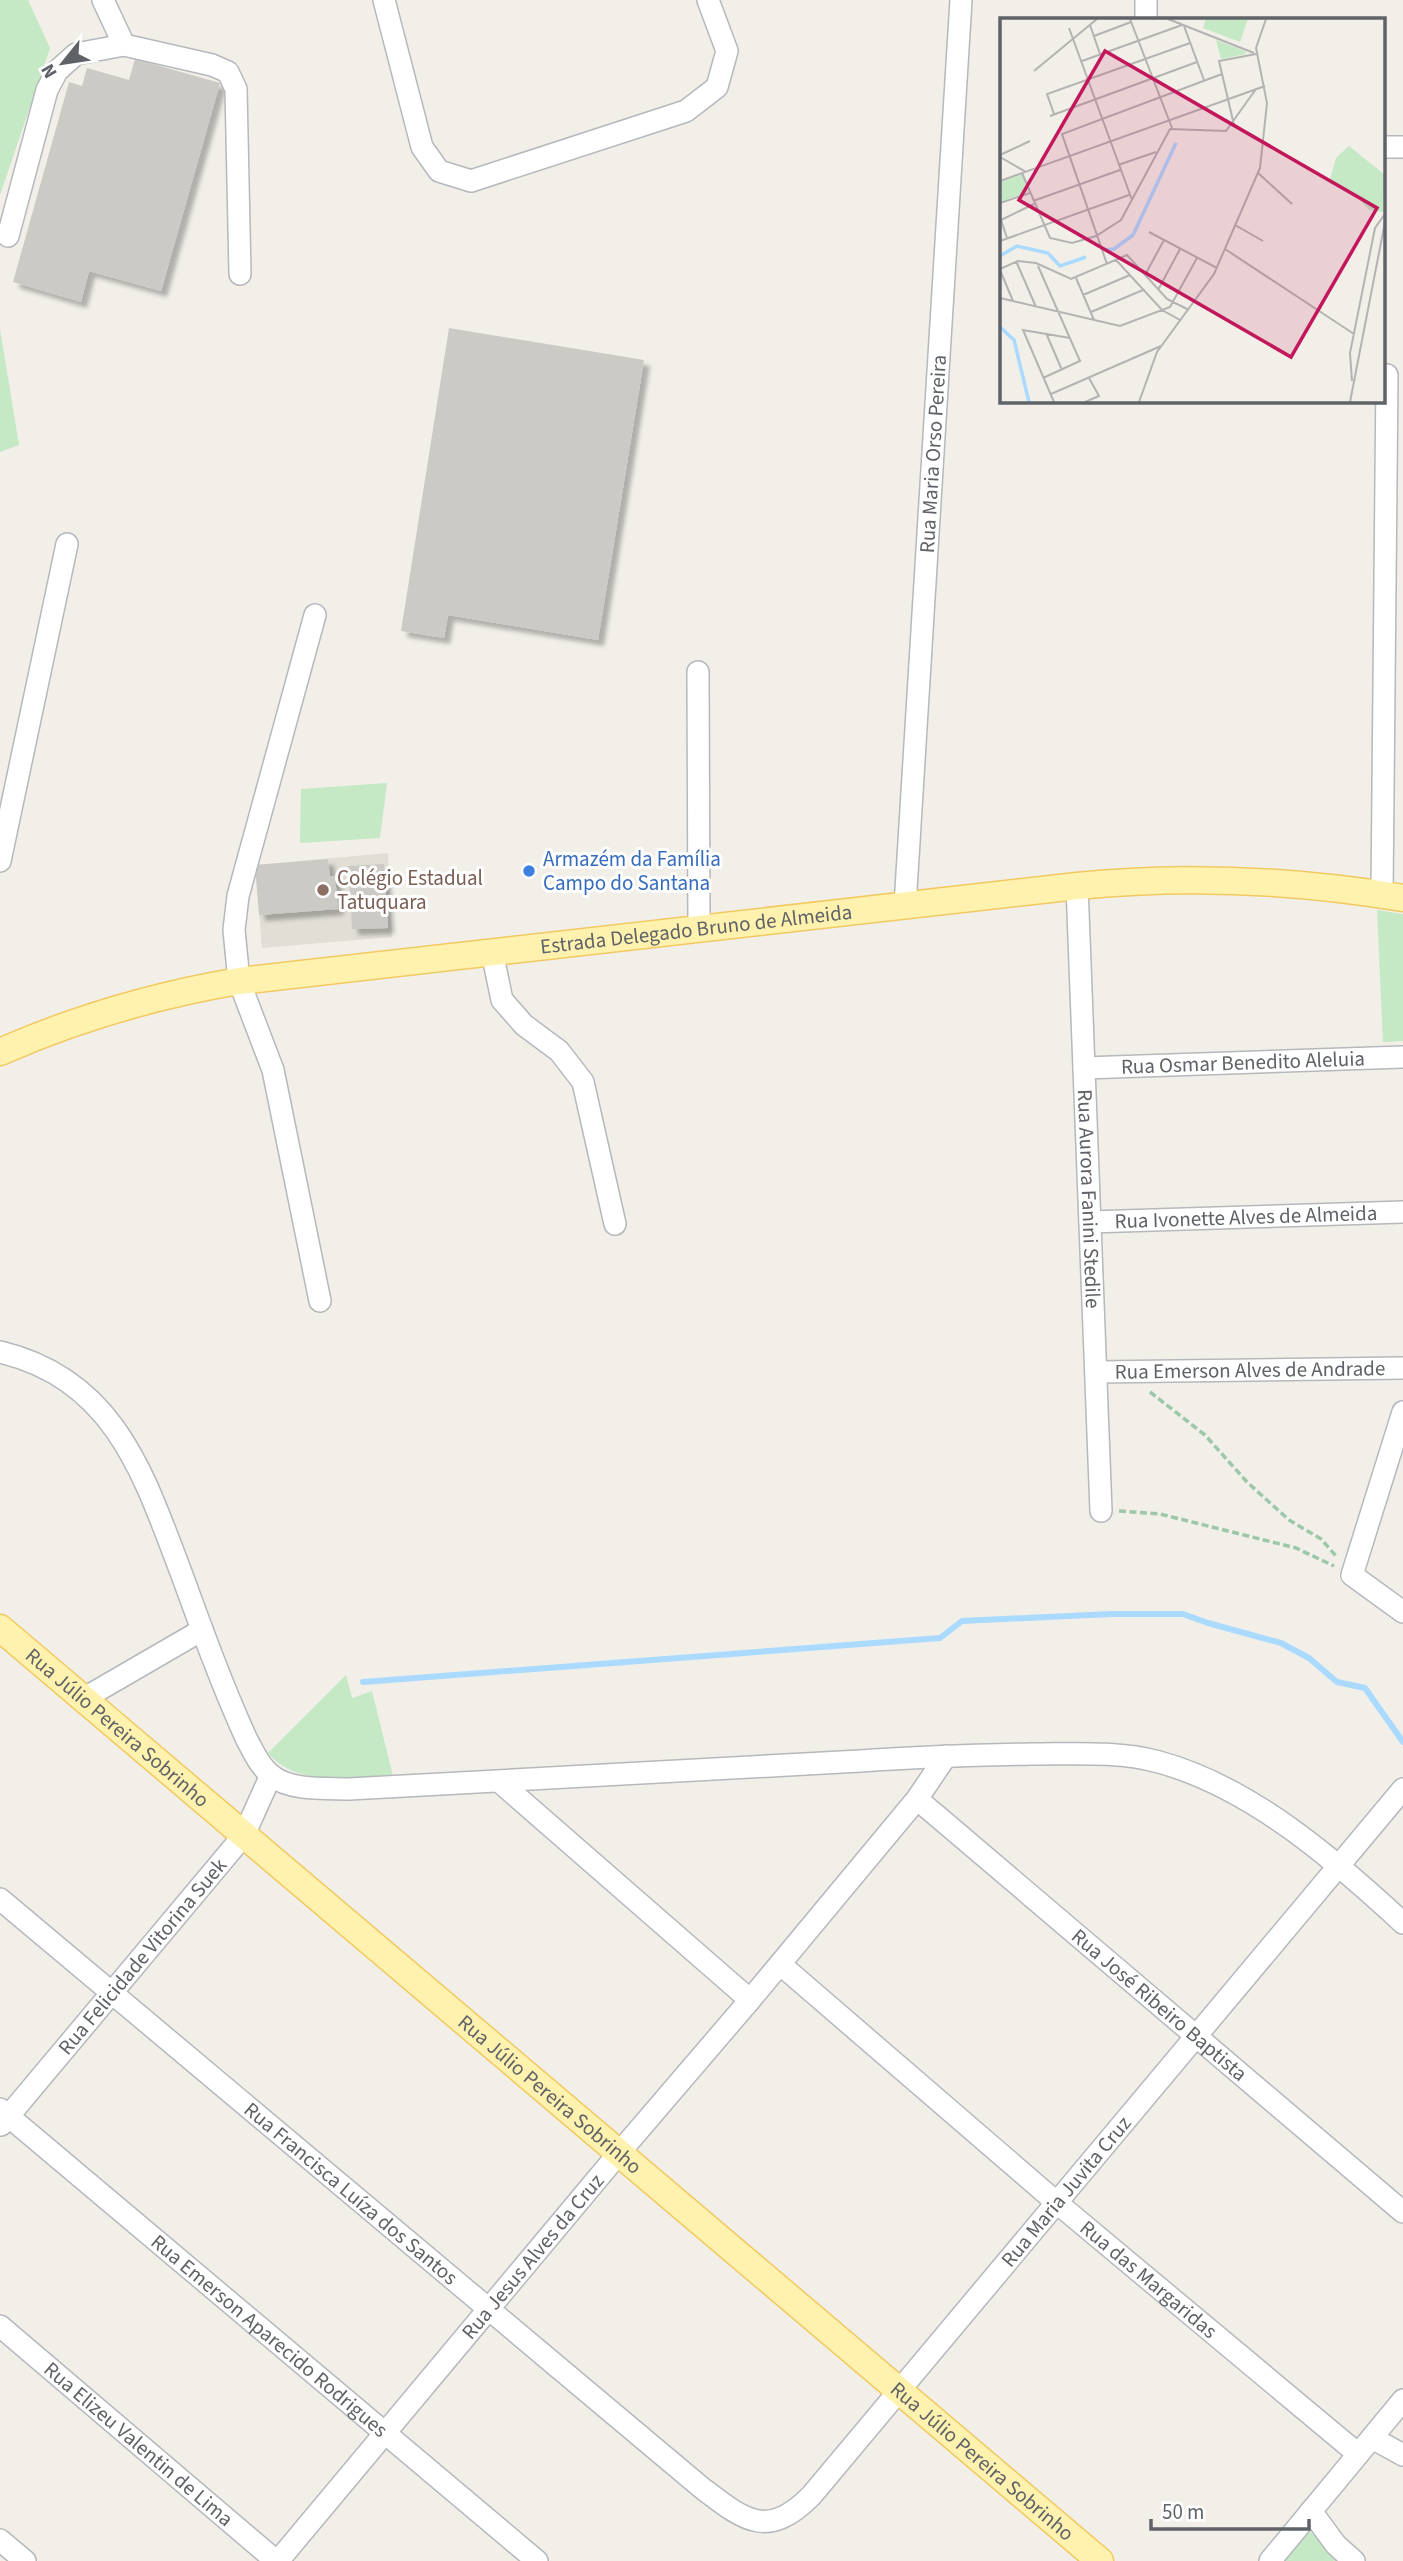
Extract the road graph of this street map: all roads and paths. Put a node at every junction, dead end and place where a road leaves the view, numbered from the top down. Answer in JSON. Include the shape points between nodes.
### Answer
{"nodes":[{"id":1,"x":103,"y":0,"type":"edge"},
{"id":2,"x":384,"y":0,"type":"edge"},
{"id":3,"x":708,"y":0,"type":"edge"},
{"id":4,"x":961,"y":0,"type":"edge"},
{"id":5,"x":1146,"y":0,"type":"edge"},
{"id":6,"x":1146,"y":18,"type":"edge"},
{"id":7,"x":124,"y":45,"type":"junction"},
{"id":8,"x":8,"y":236,"type":"dead end"},
{"id":9,"x":240,"y":274,"type":"dead end"},
{"id":10,"x":1391,"y":375,"type":"edge"},
{"id":11,"x":67,"y":544,"type":"dead end"},
{"id":12,"x":315,"y":615,"type":"dead end"},
{"id":13,"x":698,"y":673,"type":"dead end"},
{"id":14,"x":0,"y":861,"type":"edge"},
{"id":15,"x":1077,"y":886,"type":"junction"},
{"id":16,"x":1392,"y":896,"type":"edge"},
{"id":17,"x":905,"y":906,"type":"junction"},
{"id":18,"x":699,"y":930,"type":"junction"},
{"id":19,"x":492,"y":952,"type":"junction"},
{"id":20,"x":239,"y":981,"type":"junction"},
{"id":21,"x":0,"y":1052,"type":"edge"},
{"id":22,"x":1403,"y":1056,"type":"edge"},
{"id":23,"x":1084,"y":1068,"type":"junction"},
{"id":24,"x":1403,"y":1212,"type":"edge"},
{"id":25,"x":1090,"y":1222,"type":"junction"},
{"id":26,"x":615,"y":1224,"type":"dead end"},
{"id":27,"x":320,"y":1301,"type":"dead end"},
{"id":28,"x":0,"y":1352,"type":"edge"},
{"id":29,"x":1403,"y":1368,"type":"edge"},
{"id":30,"x":1121,"y":1371,"type":"junction"},
{"id":31,"x":1096,"y":1372,"type":"junction"},
{"id":32,"x":1403,"y":1412,"type":"edge"},
{"id":33,"x":1101,"y":1511,"type":"joint"},
{"id":34,"x":1352,"y":1575,"type":"junction"},
{"id":35,"x":1403,"y":1612,"type":"edge"},
{"id":36,"x":0,"y":1628,"type":"edge"},
{"id":37,"x":202,"y":1630,"type":"junction"},
{"id":38,"x":83,"y":1699,"type":"junction"},
{"id":39,"x":946,"y":1756,"type":"junction"},
{"id":40,"x":271,"y":1775,"type":"junction"},
{"id":41,"x":500,"y":1782,"type":"junction"},
{"id":42,"x":1403,"y":1789,"type":"edge"},
{"id":43,"x":917,"y":1800,"type":"junction"},
{"id":44,"x":244,"y":1835,"type":"junction"},
{"id":45,"x":1340,"y":1865,"type":"junction"},
{"id":46,"x":0,"y":1899,"type":"edge"},
{"id":47,"x":1403,"y":1923,"type":"edge"},
{"id":48,"x":780,"y":1964,"type":"junction"},
{"id":49,"x":112,"y":1993,"type":"junction"},
{"id":50,"x":750,"y":2000,"type":"junction"},
{"id":51,"x":1196,"y":2038,"type":"junction"},
{"id":52,"x":3,"y":2117,"type":"edge"},
{"id":53,"x":619,"y":2153,"type":"junction"},
{"id":54,"x":1056,"y":2202,"type":"junction"},
{"id":55,"x":1403,"y":2212,"type":"edge"},
{"id":56,"x":489,"y":2309,"type":"junction"},
{"id":57,"x":0,"y":2326,"type":"edge"},
{"id":58,"x":899,"y":2390,"type":"junction"},
{"id":59,"x":1403,"y":2400,"type":"edge"},
{"id":60,"x":385,"y":2433,"type":"junction"},
{"id":61,"x":1365,"y":2446,"type":"junction"},
{"id":62,"x":1403,"y":2455,"type":"edge"},
{"id":63,"x":702,"y":2488,"type":"joint"},
{"id":64,"x":1311,"y":2511,"type":"junction"},
{"id":65,"x":0,"y":2540,"type":"edge"},
{"id":66,"x":24,"y":2561,"type":"edge"},
{"id":67,"x":277,"y":2561,"type":"edge"},
{"id":68,"x":537,"y":2561,"type":"edge"},
{"id":69,"x":1100,"y":2561,"type":"edge"},
{"id":70,"x":1270,"y":2561,"type":"edge"},
{"id":71,"x":1354,"y":2561,"type":"edge"}],
"edges":[{"from":1,"to":7,"type":"street"},
{"from":2,"to":3,"type":"street","via":[[422,147],[439,171],[471,181],[686,111],[717,87],[727,51]]},
{"from":4,"to":17,"type":"street","name":"Rua Maria Orso Pereira"},
{"from":5,"to":6,"type":"street"},
{"from":7,"to":8,"type":"street","via":[[76,54],[57,71],[47,90]]},
{"from":7,"to":9,"type":"street","via":[[228,72],[236,89]]},
{"from":10,"to":16,"type":"street"},
{"from":11,"to":14,"type":"street"},
{"from":12,"to":20,"type":"street","via":[[234,912]]},
{"from":13,"to":18,"type":"street"},
{"from":15,"to":16,"type":"main road","name":"Estrada Delegado Bruno de Almeida","via":[[1249,881]]},
{"from":15,"to":17,"type":"main road","name":"Estrada Delegado Bruno de Almeida"},
{"from":15,"to":23,"type":"street","name":"Rua Aurora Fanini Stedile"},
{"from":17,"to":18,"type":"main road","name":"Estrada Delegado Bruno de Almeida"},
{"from":18,"to":19,"type":"main road","name":"Estrada Delegado Bruno de Almeida"},
{"from":19,"to":20,"type":"main road","name":"Estrada Delegado Bruno de Almeida"},
{"from":19,"to":26,"type":"street","via":[[502,1000],[524,1025],[559,1051],[583,1082]]},
{"from":20,"to":21,"type":"main road","name":"Estrada Delegado Bruno de Almeida","via":[[104,1011]]},
{"from":20,"to":27,"type":"street","via":[[273,1070]]},
{"from":22,"to":23,"type":"street","name":"Rua Osmar Benedito Aleluia"},
{"from":23,"to":25,"type":"street","name":"Rua Aurora Fanini Stedile"},
{"from":24,"to":25,"type":"street","name":"Rua Ivonette Alves de Almeida"},
{"from":25,"to":31,"type":"street","name":"Rua Aurora Fanini Stedile"},
{"from":28,"to":37,"type":"street","via":[[46,1368],[71,1383],[116,1430],[149,1488]]},
{"from":29,"to":30,"type":"street","name":"Rua Emerson Alves de Andrade"},
{"from":30,"to":31,"type":"street","name":"Rua Emerson Alves de Andrade"},
{"from":30,"to":34,"type":"path","via":[[1205,1435],[1247,1482],[1289,1520],[1321,1539]]},
{"from":31,"to":33,"type":"street","name":"Rua Aurora Fanini Stedile"},
{"from":32,"to":34,"type":"street"},
{"from":33,"to":34,"type":"path","via":[[1160,1514],[1284,1545]]},
{"from":34,"to":35,"type":"street"},
{"from":36,"to":38,"type":"main road","name":"Rua Júlio Pereira Sobrinho"},
{"from":37,"to":38,"type":"street"},
{"from":37,"to":40,"type":"street","via":[[246,1738]]},
{"from":38,"to":44,"type":"main road","name":"Rua Júlio Pereira Sobrinho"},
{"from":39,"to":41,"type":"street"},
{"from":39,"to":43,"type":"street","name":"Rua Jesus Alves da Cruz"},
{"from":39,"to":45,"type":"street","via":[[1096,1753],[1161,1763],[1228,1790]]},
{"from":40,"to":41,"type":"street","via":[[285,1782],[326,1788]]},
{"from":40,"to":44,"type":"street","name":"Rua Felicidade Vitorina Suek"},
{"from":41,"to":50,"type":"street"},
{"from":42,"to":45,"type":"street","name":"Rua Maria Juvita Cruz"},
{"from":43,"to":48,"type":"street","name":"Rua Jesus Alves da Cruz"},
{"from":43,"to":51,"type":"street","name":"Rua José Ribeiro Baptista"},
{"from":44,"to":49,"type":"street","name":"Rua Felicidade Vitorina Suek"},
{"from":44,"to":53,"type":"main road","name":"Rua Júlio Pereira Sobrinho"},
{"from":45,"to":47,"type":"street"},
{"from":45,"to":51,"type":"street","name":"Rua Maria Juvita Cruz"},
{"from":46,"to":49,"type":"street","name":"Rua Francisca Luíza dos Santos"},
{"from":48,"to":50,"type":"street","name":"Rua Jesus Alves da Cruz"},
{"from":48,"to":54,"type":"street","name":"Rua das Margaridas"},
{"from":49,"to":52,"type":"street","name":"Rua Felicidade Vitorina Suek"},
{"from":49,"to":56,"type":"street","name":"Rua Francisca Luíza dos Santos"},
{"from":50,"to":53,"type":"street","name":"Rua Jesus Alves da Cruz"},
{"from":51,"to":54,"type":"street","name":"Rua Maria Juvita Cruz"},
{"from":51,"to":55,"type":"street","name":"Rua José Ribeiro Baptista"},
{"from":52,"to":60,"type":"street","name":"Rua Emerson Aparecido Rodrigues"},
{"from":53,"to":56,"type":"street","name":"Rua Jesus Alves da Cruz"},
{"from":53,"to":58,"type":"main road","name":"Rua Júlio Pereira Sobrinho"},
{"from":54,"to":58,"type":"street","name":"Rua Maria Juvita Cruz"},
{"from":54,"to":61,"type":"street","name":"Rua das Margaridas"},
{"from":56,"to":60,"type":"street","name":"Rua Jesus Alves da Cruz"},
{"from":56,"to":63,"type":"street","name":"Rua Francisca Luíza dos Santos"},
{"from":57,"to":67,"type":"street","name":"Rua Elizeu Valentin de Lima"},
{"from":58,"to":63,"type":"street","name":"Rua Maria Juvita Cruz","via":[[811,2496],[789,2515],[773,2521],[747,2519]]},
{"from":58,"to":69,"type":"main road","name":"Rua Júlio Pereira Sobrinho"},
{"from":59,"to":61,"type":"street"},
{"from":60,"to":67,"type":"street","name":"Rua Jesus Alves da Cruz"},
{"from":60,"to":68,"type":"street","name":"Rua Emerson Aparecido Rodrigues"},
{"from":61,"to":62,"type":"street","name":"Rua das Margaridas"},
{"from":61,"to":64,"type":"street"},
{"from":64,"to":70,"type":"street"},
{"from":64,"to":71,"type":"street"},
{"from":65,"to":66,"type":"street"}]}
